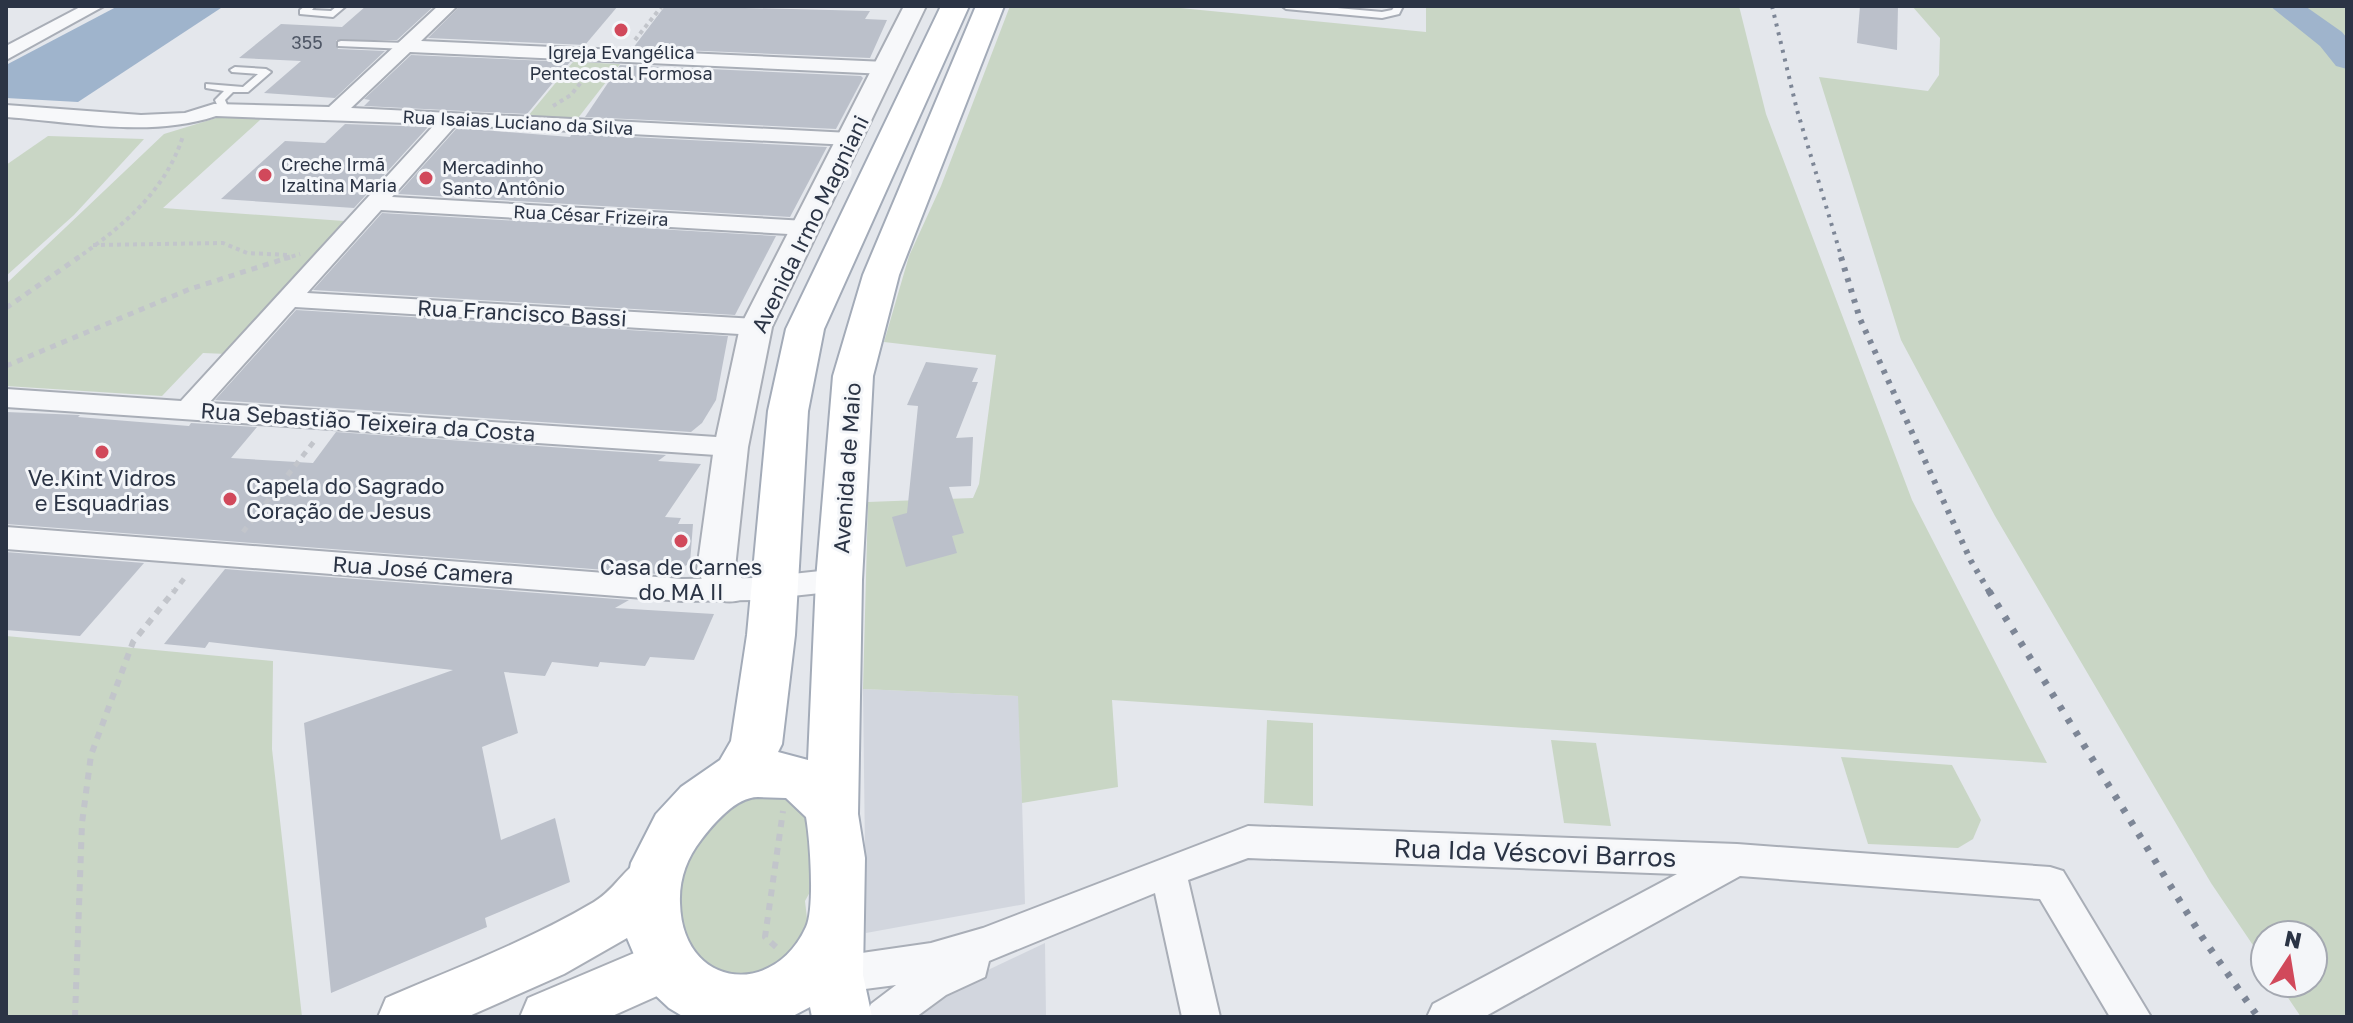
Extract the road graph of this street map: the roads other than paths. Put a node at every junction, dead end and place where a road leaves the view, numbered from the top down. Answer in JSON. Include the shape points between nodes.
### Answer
{"nodes":[{"id":1,"x":95,"y":6,"type":"edge"},
{"id":2,"x":311,"y":6,"type":"edge"},
{"id":3,"x":342,"y":6,"type":"edge"},
{"id":4,"x":448,"y":6,"type":"edge"},
{"id":5,"x":915,"y":6,"type":"edge"},
{"id":6,"x":955,"y":6,"type":"edge"},
{"id":7,"x":990,"y":6,"type":"edge"},
{"id":8,"x":1286,"y":6,"type":"edge"},
{"id":9,"x":1399,"y":6,"type":"edge"},
{"id":10,"x":341,"y":44,"type":"dead end"},
{"id":11,"x":407,"y":46,"type":"junction"},
{"id":12,"x":6,"y":54,"type":"edge"},
{"id":13,"x":886,"y":68,"type":"junction"},
{"id":14,"x":235,"y":70,"type":"dead end"},
{"id":15,"x":945,"y":71,"type":"junction"},
{"id":16,"x":209,"y":86,"type":"dead end"},
{"id":17,"x":227,"y":99,"type":"junction"},
{"id":18,"x":6,"y":111,"type":"edge"},
{"id":19,"x":334,"y":113,"type":"junction"},
{"id":20,"x":450,"y":120,"type":"junction"},
{"id":21,"x":850,"y":139,"type":"junction"},
{"id":22,"x":375,"y":203,"type":"junction"},
{"id":23,"x":806,"y":228,"type":"junction"},
{"id":24,"x":288,"y":299,"type":"junction"},
{"id":25,"x":756,"y":327,"type":"junction"},
{"id":26,"x":6,"y":398,"type":"edge"},
{"id":27,"x":188,"y":410,"type":"junction"},
{"id":28,"x":731,"y":447,"type":"junction"},
{"id":29,"x":6,"y":538,"type":"edge"},
{"id":30,"x":839,"y":580,"type":"junction"},
{"id":31,"x":751,"y":588,"type":"junction"},
{"id":32,"x":739,"y":776,"type":"junction"},
{"id":33,"x":833,"y":811,"type":"junction"},
{"id":34,"x":1737,"y":860,"type":"junction"},
{"id":35,"x":1168,"y":871,"type":"junction"},
{"id":36,"x":655,"y":875,"type":"junction"},
{"id":37,"x":1036,"y":927,"type":"junction"},
{"id":38,"x":665,"y":966,"type":"junction"},
{"id":39,"x":838,"y":974,"type":"edge"},
{"id":40,"x":736,"y":1011,"type":"edge"},
{"id":41,"x":566,"y":1013,"type":"edge"},
{"id":42,"x":2128,"y":1016,"type":"edge"},
{"id":43,"x":405,"y":1017,"type":"edge"},
{"id":44,"x":884,"y":1017,"type":"edge"},
{"id":45,"x":1201,"y":1017,"type":"edge"},
{"id":46,"x":1446,"y":1017,"type":"edge"}],
"edges":[{"from":1,"to":12,"type":"street"},
{"from":2,"to":3,"type":"lane","via":[[303,12],[333,14]]},
{"from":4,"to":11,"type":"street"},
{"from":5,"to":13,"type":"street","name":"Avenida Irmo Magniani"},
{"from":6,"to":15,"type":"main road","name":"Avenida de Maio"},
{"from":7,"to":15,"type":"main road","name":"Avenida de Maio"},
{"from":8,"to":9,"type":"lane","via":[[1382,15]]},
{"from":10,"to":11,"type":"lane"},
{"from":11,"to":13,"type":"street"},
{"from":11,"to":19,"type":"street"},
{"from":13,"to":21,"type":"street","name":"Avenida Irmo Magniani"},
{"from":14,"to":17,"type":"lane","via":[[266,72]]},
{"from":15,"to":30,"type":"main road","name":"Avenida de Maio","via":[[853,376]]},
{"from":15,"to":31,"type":"main road","name":"Avenida de Maio","via":[[805,329]]},
{"from":16,"to":17,"type":"lane"},
{"from":17,"to":18,"type":"street","name":"Rua Isaias Luciano da Silva","via":[[187,119],[141,121]]},
{"from":17,"to":19,"type":"street","name":"Rua Isaias Luciano da Silva"},
{"from":19,"to":20,"type":"street","name":"Rua Isaias Luciano da Silva"},
{"from":20,"to":21,"type":"street","name":"Rua Isaias Luciano da Silva"},
{"from":20,"to":22,"type":"street"},
{"from":21,"to":23,"type":"street","name":"Avenida Irmo Magniani"},
{"from":22,"to":23,"type":"street","name":"Rua César Frizeira"},
{"from":22,"to":24,"type":"street"},
{"from":23,"to":25,"type":"street","name":"Avenida Irmo Magniani"},
{"from":24,"to":25,"type":"street","name":"Rua Francisco Bassi"},
{"from":24,"to":27,"type":"street"},
{"from":25,"to":28,"type":"street","name":"Avenida Irmo Magniani"},
{"from":26,"to":27,"type":"street","name":"Rua Sebastião Teixeira da Costa"},
{"from":27,"to":28,"type":"street","name":"Rua Sebastião Teixeira da Costa"},
{"from":28,"to":31,"type":"street","name":"Avenida Irmo Magniani","via":[[716,570]]},
{"from":29,"to":31,"type":"street","name":"Rua José Camera","via":[[682,590]]},
{"from":30,"to":31,"type":"street","name":"Rua José Camera"},
{"from":30,"to":33,"type":"main road","name":"Avenida de Maio"},
{"from":31,"to":32,"type":"main road","name":"Avenida de Maio","via":[[771,635],[756,744]]},
{"from":32,"to":33,"type":"main road","via":[[786,774],[809,783]]},
{"from":32,"to":36,"type":"main road","via":[[692,809],[671,837]]},
{"from":33,"to":39,"type":"main road"},
{"from":34,"to":35,"type":"street","name":"Rua Ida Véscovi Barros","via":[[1248,842]]},
{"from":34,"to":42,"type":"street","name":"Rua Ida Véscovi Barros","via":[[2050,883]]},
{"from":34,"to":46,"type":"street"},
{"from":35,"to":37,"type":"street","name":"Rua Ida Véscovi Barros"},
{"from":35,"to":45,"type":"street"},
{"from":36,"to":38,"type":"main road","via":[[652,926]]},
{"from":36,"to":43,"type":"main road","via":[[616,917],[545,956]]},
{"from":37,"to":39,"type":"street","name":"Rua Ida Véscovi Barros","via":[[941,959]]},
{"from":37,"to":44,"type":"street","name":"Rua Ida Véscovi Barros","via":[[933,982]]},
{"from":38,"to":40,"type":"main road","via":[[698,994]]},
{"from":38,"to":41,"type":"main road"},
{"from":39,"to":40,"type":"main road","via":[[814,968],[780,995]]}]}
